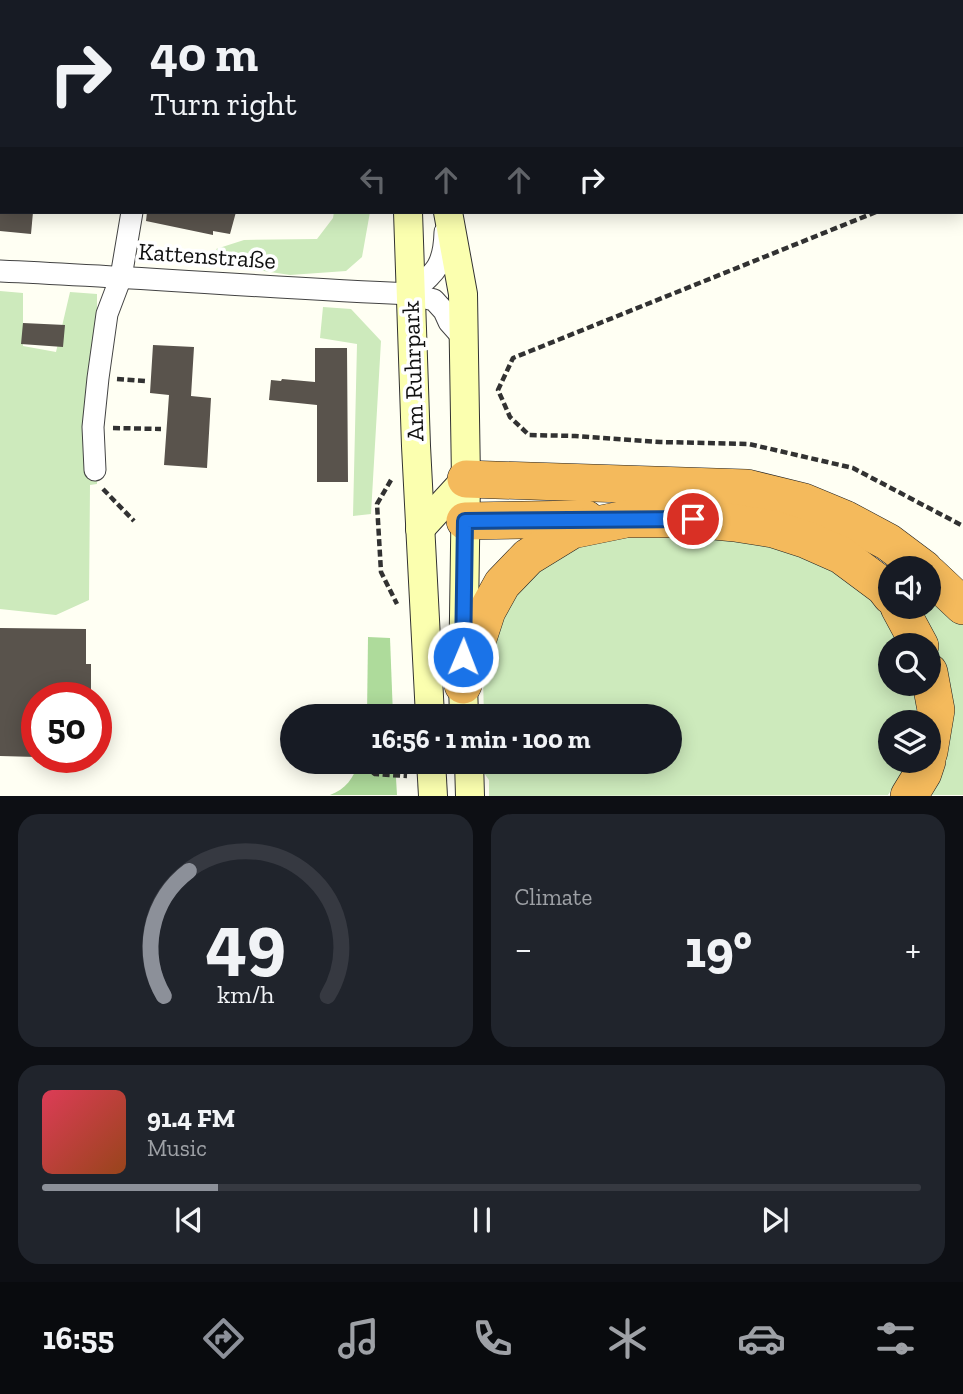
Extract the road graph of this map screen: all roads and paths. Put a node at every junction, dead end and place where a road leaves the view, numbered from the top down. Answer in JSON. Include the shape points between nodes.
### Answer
{"nodes":[{"id":1,"x":132,"y":214,"type":"edge"},
{"id":2,"x":408,"y":214,"type":"edge"},
{"id":3,"x":447,"y":214,"type":"edge"},
{"id":4,"x":447,"y":214,"type":"edge"},
{"id":5,"x":871,"y":214,"type":"edge"},
{"id":6,"x":0,"y":271,"type":"edge"},
{"id":7,"x":121,"y":277,"type":"junction"},
{"id":8,"x":410,"y":295,"type":"junction"},
{"id":9,"x":465,"y":340,"type":"junction"},
{"id":10,"x":93,"y":427,"type":"junction"},
{"id":11,"x":161,"y":429,"type":"dead end"},
{"id":12,"x":95,"y":470,"type":"joint"},
{"id":13,"x":466,"y":479,"type":"junction"},
{"id":14,"x":626,"y":519,"type":"junction"},
{"id":15,"x":134,"y":521,"type":"dead end"},
{"id":16,"x":465,"y":521,"type":"junction"},
{"id":17,"x":963,"y":526,"type":"edge"},
{"id":18,"x":420,"y":529,"type":"junction"},
{"id":19,"x":907,"y":556,"type":"edge"},
{"id":20,"x":878,"y":583,"type":"edge"},
{"id":21,"x":941,"y":585,"type":"edge"},
{"id":22,"x":963,"y":606,"type":"edge"},
{"id":23,"x":463,"y":700,"type":"edge"},
{"id":24,"x":429,"y":704,"type":"edge"},
{"id":25,"x":923,"y":773,"type":"edge"},
{"id":26,"x":432,"y":774,"type":"edge"},
{"id":27,"x":469,"y":774,"type":"edge"},
{"id":28,"x":433,"y":796,"type":"edge"},
{"id":29,"x":470,"y":796,"type":"edge"},
{"id":30,"x":909,"y":796,"type":"edge"}],
"edges":[{"from":1,"to":7,"type":"street"},
{"from":2,"to":8,"type":"main road","name":"Am Ruhrpark"},
{"from":3,"to":8,"type":"street","via":[[442,260]]},
{"from":4,"to":9,"type":"main road","name":"Am Ruhrpark","via":[[463,294]]},
{"from":5,"to":17,"type":"path","via":[[513,358],[498,390],[510,416],[528,435],[749,444],[853,468]]},
{"from":6,"to":7,"type":"street","name":"Kattenstraße"},
{"from":7,"to":8,"type":"street","name":"Kattenstraße"},
{"from":7,"to":10,"type":"street","via":[[107,314]]},
{"from":8,"to":9,"type":"street","name":"Kattenstraße","via":[[434,300]]},
{"from":8,"to":18,"type":"main road","name":"Am Ruhrpark"},
{"from":9,"to":13,"type":"main road","name":"Am Ruhrpark"},
{"from":10,"to":11,"type":"path"},
{"from":10,"to":12,"type":"street"},
{"from":12,"to":15,"type":"path","via":[[103,490]]},
{"from":13,"to":16,"type":"main road","name":"Am Ruhrpark"},
{"from":13,"to":18,"type":"main road"},
{"from":13,"to":19,"type":"highway","via":[[747,488],[804,502],[845,519]]},
{"from":14,"to":16,"type":"highway"},
{"from":14,"to":20,"type":"highway","via":[[693,519],[774,529],[841,555]]},
{"from":14,"to":23,"type":"highway","via":[[572,530],[528,557],[502,584],[487,611]]},
{"from":16,"to":18,"type":"main road"},
{"from":16,"to":23,"type":"main road","name":"Am Ruhrpark"},
{"from":18,"to":24,"type":"main road","name":"Am Ruhrpark"},
{"from":21,"to":22,"type":"highway"},
{"from":25,"to":30,"type":"highway"},
{"from":26,"to":28,"type":"main road"},
{"from":27,"to":29,"type":"main road"}]}
